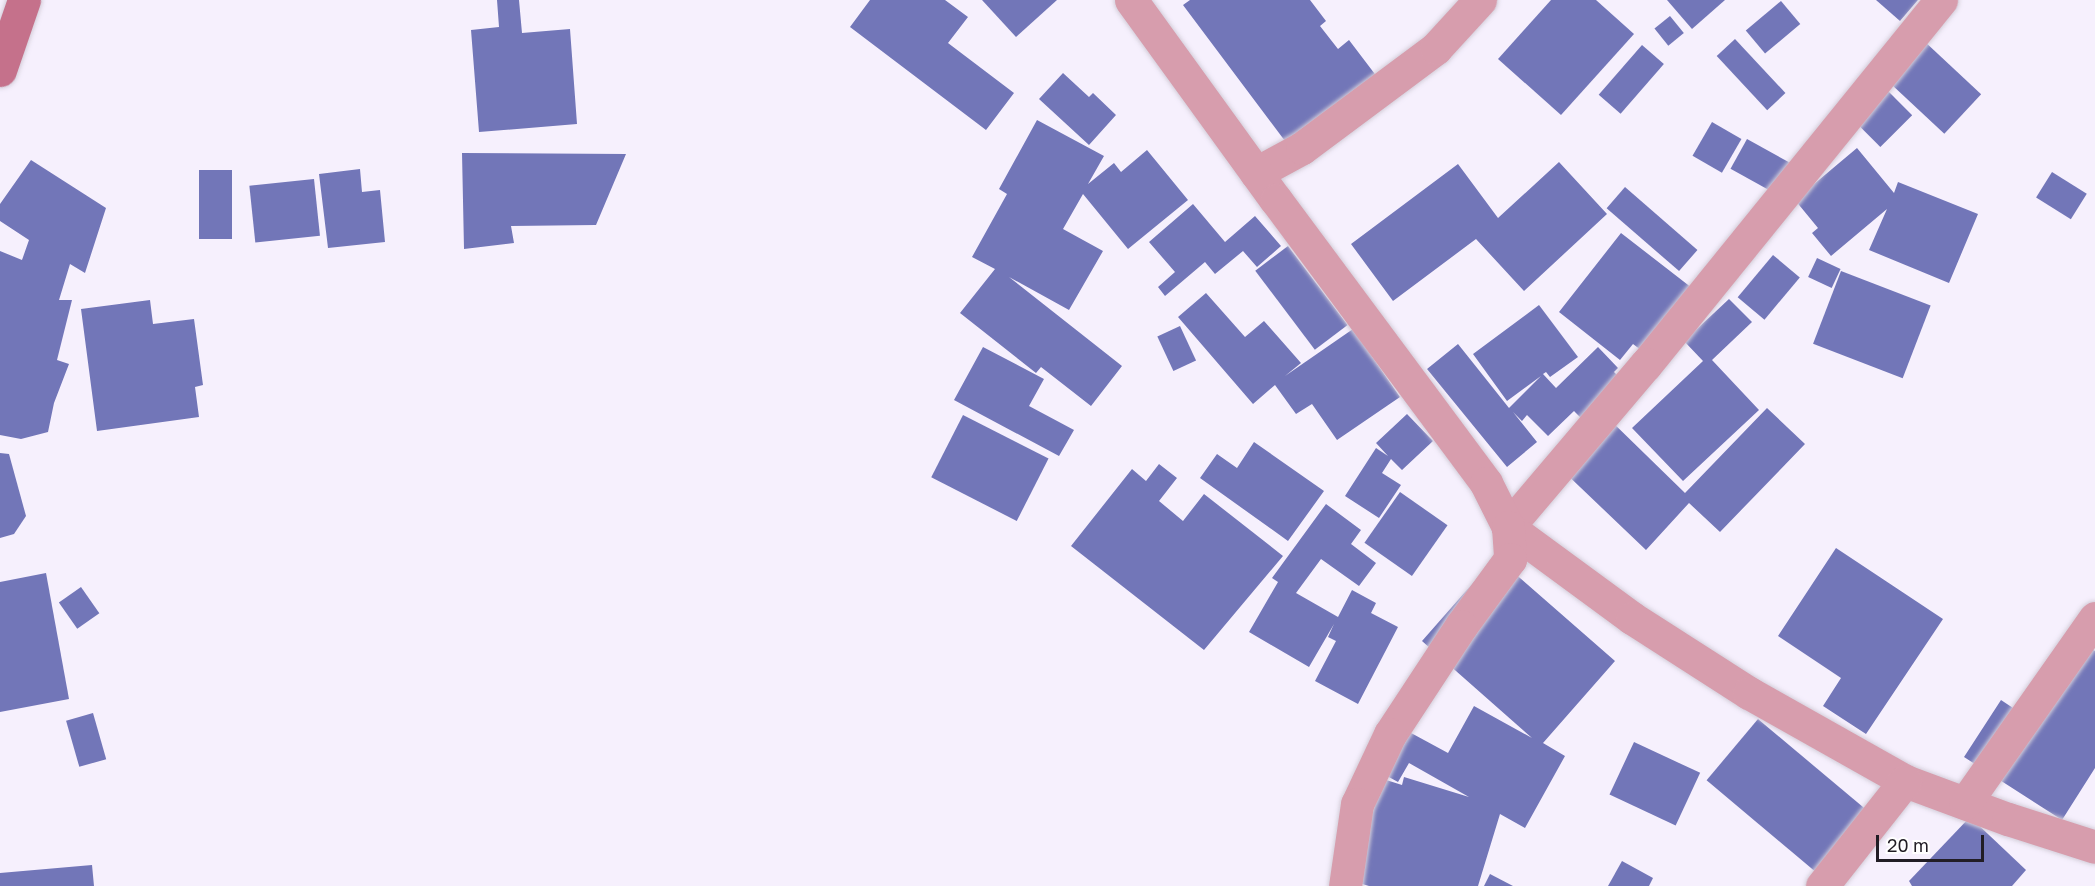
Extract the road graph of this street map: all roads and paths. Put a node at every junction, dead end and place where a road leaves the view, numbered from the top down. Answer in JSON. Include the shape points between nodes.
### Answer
{"nodes":[{"id":1,"x":24,"y":0,"type":"edge"},
{"id":2,"x":1131,"y":0,"type":"edge"},
{"id":3,"x":1480,"y":0,"type":"edge"},
{"id":4,"x":1941,"y":0,"type":"edge"},
{"id":5,"x":0,"y":70,"type":"edge"},
{"id":6,"x":1256,"y":173,"type":"junction"},
{"id":7,"x":1508,"y":527,"type":"junction"},
{"id":8,"x":2095,"y":618,"type":"edge"},
{"id":9,"x":1905,"y":781,"type":"junction"},
{"id":10,"x":1965,"y":803,"type":"junction"},
{"id":11,"x":2095,"y":848,"type":"edge"},
{"id":12,"x":1345,"y":886,"type":"edge"},
{"id":13,"x":1822,"y":886,"type":"edge"}],
"edges":[{"from":1,"to":5,"type":"main road"},
{"from":2,"to":6,"type":"street"},
{"from":3,"to":6,"type":"street","via":[[1436,48],[1302,148]]},
{"from":4,"to":7,"type":"street","via":[[1646,364]]},
{"from":6,"to":7,"type":"street","via":[[1486,483]]},
{"from":7,"to":9,"type":"street","via":[[1632,618],[1749,693]]},
{"from":7,"to":12,"type":"street","via":[[1510,559],[1390,734],[1357,804]]},
{"from":8,"to":10,"type":"street"},
{"from":9,"to":10,"type":"street"},
{"from":9,"to":13,"type":"street"},
{"from":10,"to":11,"type":"street"}]}
